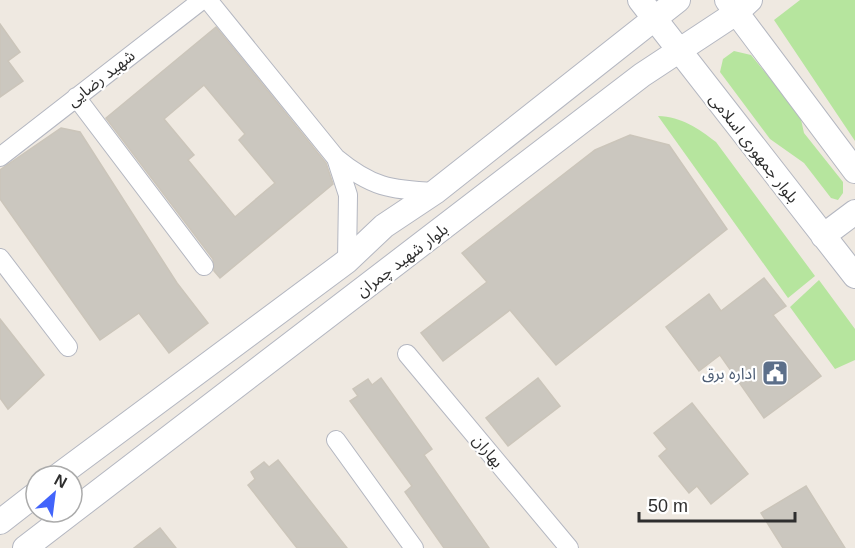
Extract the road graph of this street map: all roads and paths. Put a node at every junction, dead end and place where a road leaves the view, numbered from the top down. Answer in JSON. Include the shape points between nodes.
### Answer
{"nodes":[{"id":1,"x":202,"y":0,"type":"edge"},
{"id":2,"x":208,"y":0,"type":"edge"},
{"id":3,"x":678,"y":0,"type":"edge"},
{"id":4,"x":738,"y":4,"type":"edge"},
{"id":5,"x":647,"y":9,"type":"edge"},
{"id":6,"x":680,"y":51,"type":"junction"},
{"id":7,"x":76,"y":97,"type":"junction"},
{"id":8,"x":0,"y":157,"type":"edge"},
{"id":9,"x":336,"y":158,"type":"junction"},
{"id":10,"x":855,"y":171,"type":"edge"},
{"id":11,"x":435,"y":192,"type":"junction"},
{"id":12,"x":855,"y":212,"type":"edge"},
{"id":13,"x":823,"y":236,"type":"junction"},
{"id":14,"x":0,"y":258,"type":"edge"},
{"id":15,"x":347,"y":261,"type":"junction"},
{"id":16,"x":204,"y":266,"type":"dead end"},
{"id":17,"x":855,"y":276,"type":"edge"},
{"id":18,"x":68,"y":347,"type":"dead end"},
{"id":19,"x":407,"y":354,"type":"dead end"},
{"id":20,"x":336,"y":440,"type":"dead end"},
{"id":21,"x":74,"y":464,"type":"edge"},
{"id":22,"x":24,"y":503,"type":"edge"},
{"id":23,"x":84,"y":503,"type":"edge"},
{"id":24,"x":0,"y":522,"type":"edge"},
{"id":25,"x":56,"y":524,"type":"edge"},
{"id":26,"x":25,"y":548,"type":"edge"},
{"id":27,"x":414,"y":548,"type":"edge"},
{"id":28,"x":569,"y":548,"type":"edge"}],
"edges":[{"from":1,"to":7,"type":"street","name":"شهید رضایی"},
{"from":2,"to":9,"type":"street"},
{"from":3,"to":5,"type":"main road","name":"بلوار شهید چمران"},
{"from":4,"to":6,"type":"main road","name":"بلوار شهید چمران"},
{"from":4,"to":10,"type":"main road"},
{"from":5,"to":6,"type":"main road","name":"بلوار جمهوری اسلامی"},
{"from":5,"to":11,"type":"main road","name":"بلوار شهید چمران"},
{"from":6,"to":13,"type":"main road","name":"بلوار جمهوری اسلامی"},
{"from":6,"to":23,"type":"main road","name":"بلوار شهید چمران","via":[[642,75]]},
{"from":7,"to":8,"type":"street","name":"شهید رضایی"},
{"from":7,"to":16,"type":"street"},
{"from":9,"to":11,"type":"street","via":[[359,177],[396,190]]},
{"from":9,"to":15,"type":"street","via":[[348,195]]},
{"from":11,"to":15,"type":"main road","name":"بلوار شهید چمران","via":[[384,226]]},
{"from":12,"to":13,"type":"main road"},
{"from":13,"to":17,"type":"main road","name":"بلوار جمهوری اسلامی"},
{"from":14,"to":18,"type":"street"},
{"from":15,"to":21,"type":"main road","name":"بلوار شهید چمران"},
{"from":19,"to":28,"type":"street","name":"بهاران"},
{"from":20,"to":27,"type":"street"},
{"from":22,"to":24,"type":"main road"},
{"from":25,"to":26,"type":"main road","name":"بلوار شهید چمران"}]}
